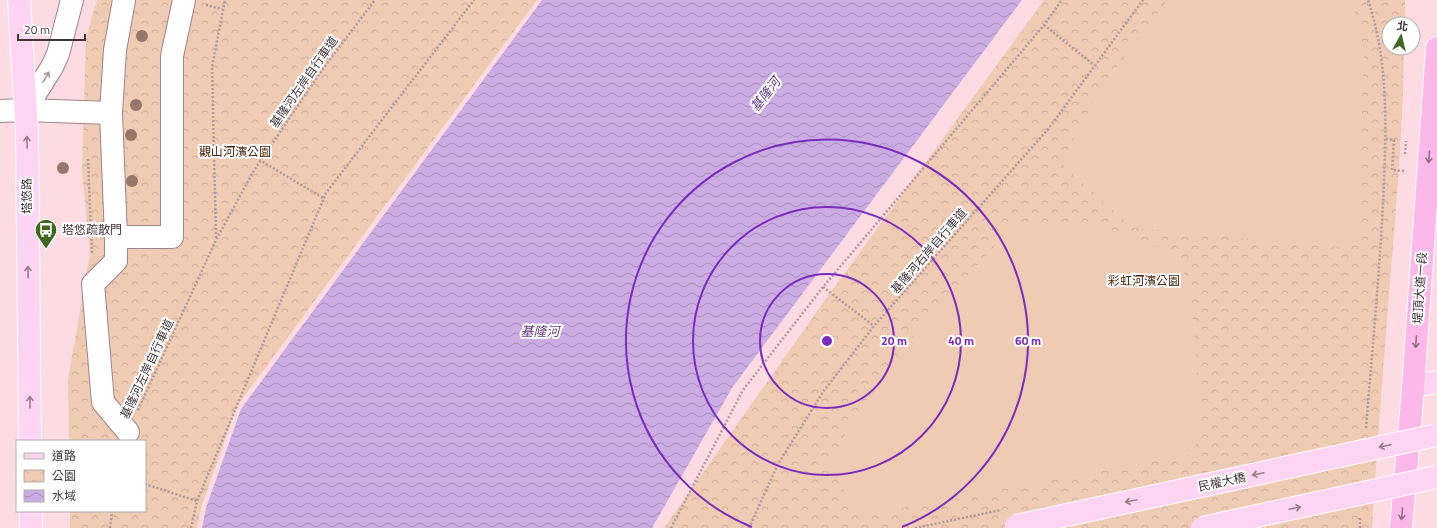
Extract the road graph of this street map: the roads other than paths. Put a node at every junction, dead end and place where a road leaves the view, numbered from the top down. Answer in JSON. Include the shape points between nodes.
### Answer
{"nodes":[{"id":1,"x":18,"y":0,"type":"edge"},
{"id":2,"x":72,"y":0,"type":"edge"},
{"id":3,"x":124,"y":0,"type":"edge"},
{"id":4,"x":184,"y":0,"type":"edge"},
{"id":5,"x":1437,"y":48,"type":"edge"},
{"id":6,"x":25,"y":110,"type":"junction"},
{"id":7,"x":0,"y":111,"type":"edge"},
{"id":8,"x":111,"y":113,"type":"junction"},
{"id":9,"x":116,"y":237,"type":"junction"},
{"id":10,"x":1437,"y":382,"type":"edge"},
{"id":11,"x":1413,"y":386,"type":"junction"},
{"id":12,"x":128,"y":432,"type":"road end"},
{"id":13,"x":1437,"y":435,"type":"edge"},
{"id":14,"x":30,"y":440,"type":"edge"},
{"id":15,"x":1437,"y":477,"type":"edge"},
{"id":16,"x":31,"y":512,"type":"edge"},
{"id":17,"x":31,"y":528,"type":"edge"},
{"id":18,"x":1007,"y":528,"type":"edge"},
{"id":19,"x":1202,"y":528,"type":"edge"},
{"id":20,"x":1401,"y":528,"type":"edge"}],
"edges":[{"from":1,"to":6,"type":"main road","name":"塔悠路"},
{"from":6,"to":2,"type":"street","one_way":true,"via":[[58,54]]},
{"from":3,"to":8,"type":"street","via":[[115,50]]},
{"from":4,"to":9,"type":"street","via":[[172,56],[172,238]]},
{"from":5,"to":11,"type":"highway","name":"堤頂大道一段","one_way":true},
{"from":6,"to":7,"type":"street"},
{"from":6,"to":8,"type":"street"},
{"from":14,"to":6,"type":"main road","name":"塔悠路","one_way":true},
{"from":8,"to":9,"type":"street"},
{"from":9,"to":12,"type":"street","via":[[116,261],[93,284],[103,402]]},
{"from":10,"to":11,"type":"main road"},
{"from":11,"to":20,"type":"highway","name":"堤頂大道一段","one_way":true},
{"from":13,"to":18,"type":"main road","name":"民權大橋","one_way":true,"bridge":true},
{"from":19,"to":15,"type":"main road","one_way":true,"bridge":true},
{"from":16,"to":17,"type":"main road"}]}
